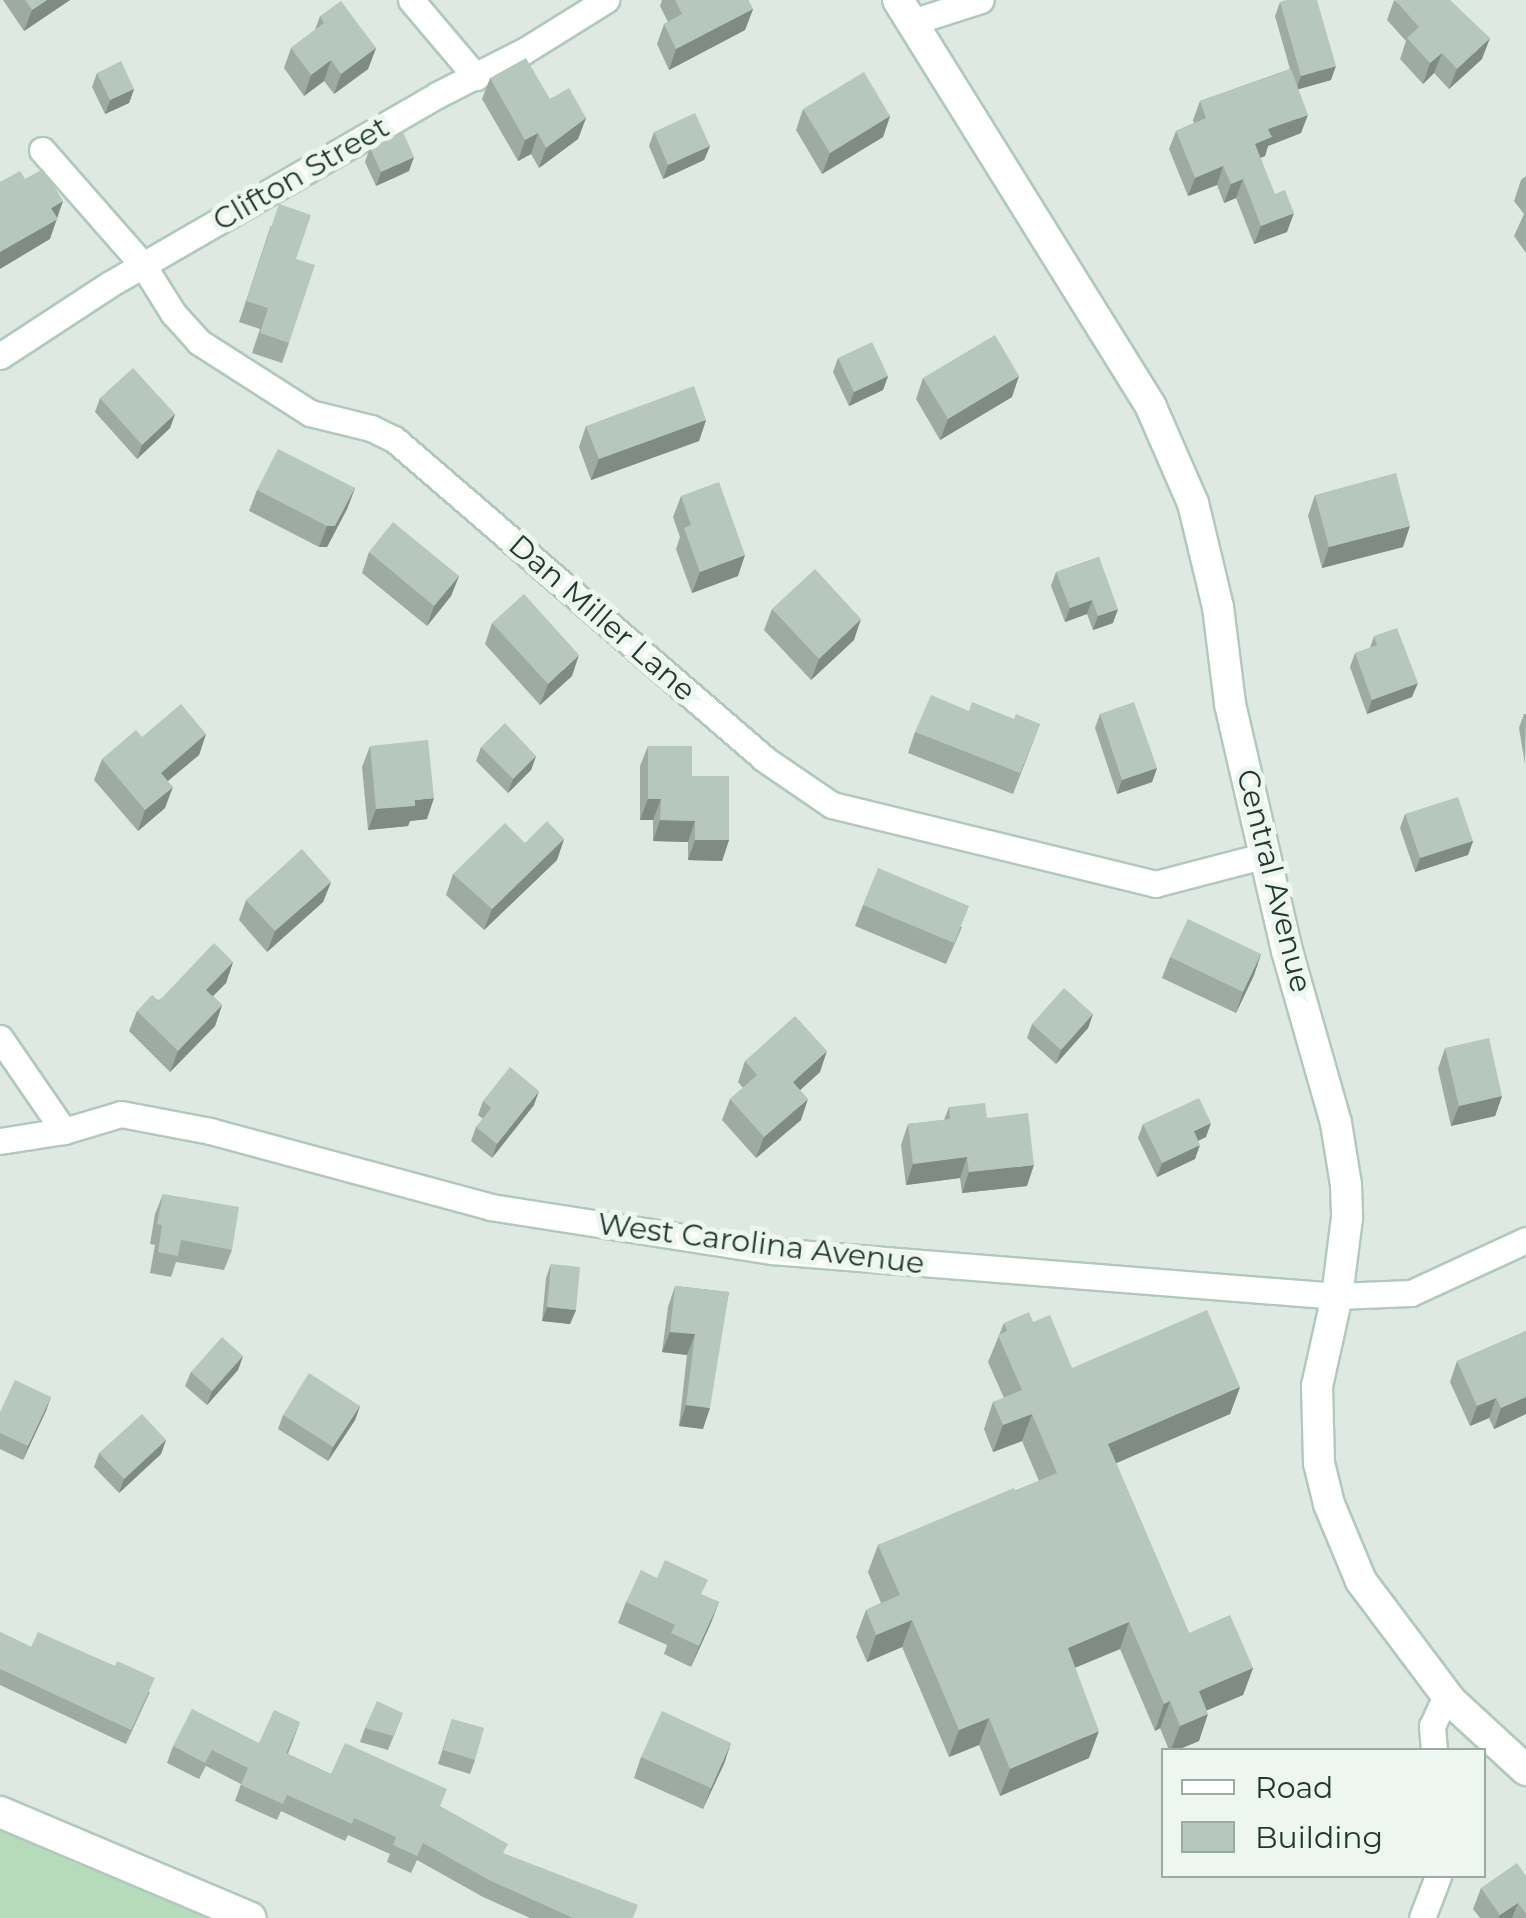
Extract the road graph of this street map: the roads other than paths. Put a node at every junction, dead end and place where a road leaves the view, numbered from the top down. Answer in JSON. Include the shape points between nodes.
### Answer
{"nodes":[{"id":1,"x":411,"y":0,"type":"edge"},
{"id":2,"x":606,"y":0,"type":"edge"},
{"id":3,"x":981,"y":0,"type":"edge"},
{"id":4,"x":905,"y":11,"type":"edge"},
{"id":5,"x":476,"y":76,"type":"junction"},
{"id":6,"x":42,"y":150,"type":"dead end"},
{"id":7,"x":143,"y":265,"type":"junction"},
{"id":8,"x":0,"y":356,"type":"edge"},
{"id":9,"x":1266,"y":855,"type":"junction"},
{"id":10,"x":0,"y":1038,"type":"edge"},
{"id":11,"x":64,"y":1130,"type":"junction"},
{"id":12,"x":0,"y":1141,"type":"edge"},
{"id":13,"x":1526,"y":1240,"type":"edge"},
{"id":14,"x":1336,"y":1296,"type":"junction"},
{"id":15,"x":1451,"y":1700,"type":"junction"},
{"id":16,"x":1434,"y":1748,"type":"edge"},
{"id":17,"x":1526,"y":1770,"type":"edge"},
{"id":18,"x":0,"y":1812,"type":"edge"},
{"id":19,"x":1437,"y":1878,"type":"edge"},
{"id":20,"x":251,"y":1918,"type":"edge"},
{"id":21,"x":1422,"y":1918,"type":"edge"}],
"edges":[{"from":1,"to":5,"type":"street"},
{"from":2,"to":5,"type":"street","name":"Clifton Street"},
{"from":3,"to":4,"type":"street"},
{"from":4,"to":9,"type":"street","name":"Central Avenue","via":[[1175,454],[1218,607],[1230,704]]},
{"from":5,"to":7,"type":"street","name":"Clifton Street"},
{"from":6,"to":7,"type":"street","name":"Dan Miller Lane"},
{"from":7,"to":8,"type":"street","name":"Clifton Street"},
{"from":7,"to":9,"type":"street","name":"Dan Miller Lane","via":[[199,342],[310,414],[394,439],[764,758],[832,805],[1155,884]]},
{"from":9,"to":14,"type":"street","name":"Central Avenue","via":[[1336,1123],[1347,1218]]},
{"from":10,"to":11,"type":"street"},
{"from":11,"to":12,"type":"street","name":"West Carolina Avenue"},
{"from":11,"to":14,"type":"street","name":"West Carolina Avenue","via":[[120,1114],[210,1131],[491,1207],[821,1257]]},
{"from":13,"to":14,"type":"street","name":"West Carolina Avenue","via":[[1411,1292]]},
{"from":14,"to":15,"type":"street","name":"Central Avenue","via":[[1316,1386],[1319,1463],[1329,1504],[1361,1581]]},
{"from":15,"to":16,"type":"street","via":[[1432,1726]]},
{"from":15,"to":17,"type":"street","name":"Central Avenue"},
{"from":18,"to":20,"type":"street"},
{"from":19,"to":21,"type":"street"}]}
